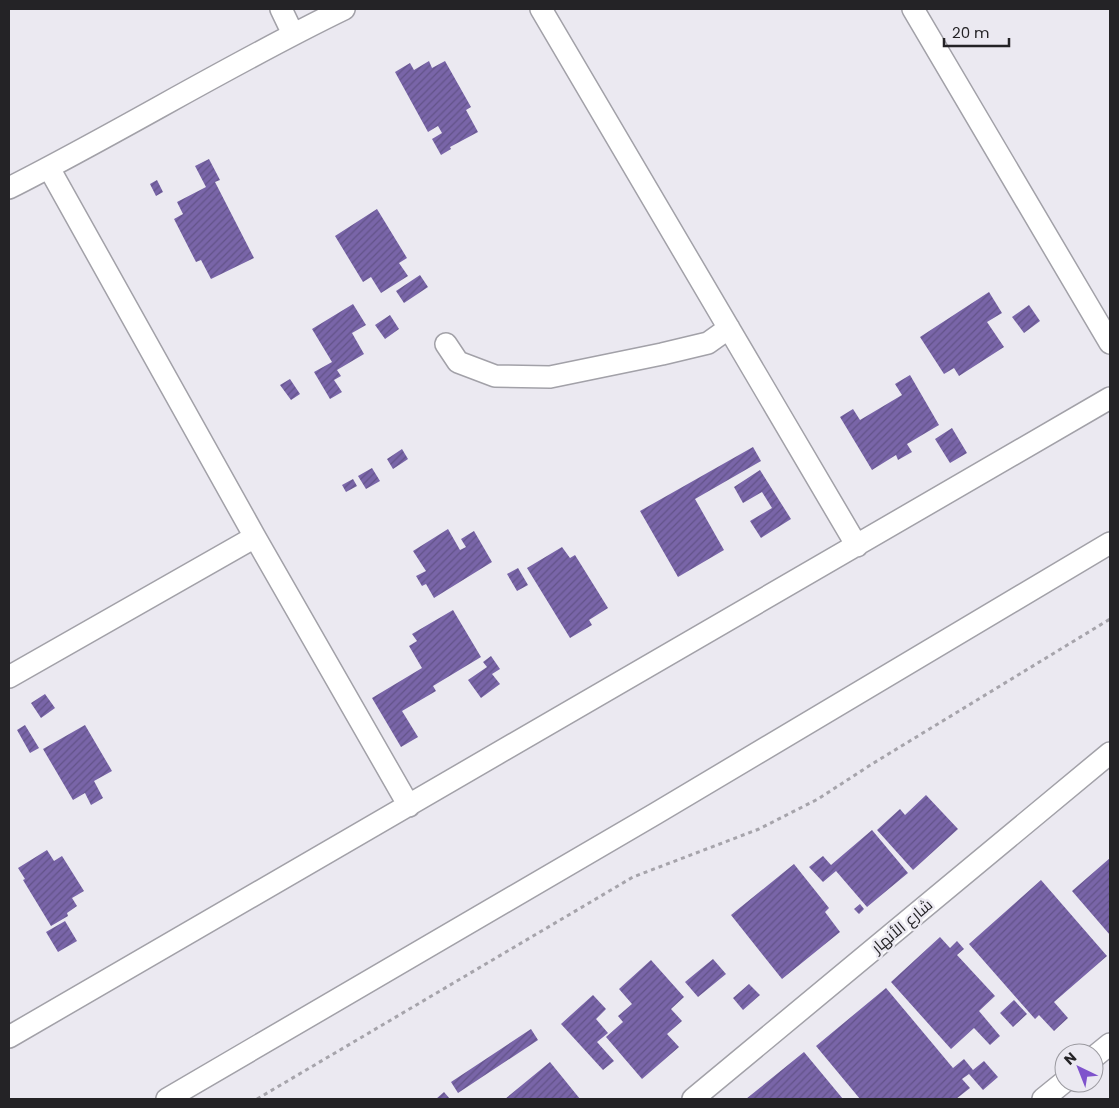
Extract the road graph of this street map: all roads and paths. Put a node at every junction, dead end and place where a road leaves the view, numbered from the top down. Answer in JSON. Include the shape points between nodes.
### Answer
{"nodes":[{"id":1,"x":280,"y":9,"type":"edge"},
{"id":2,"x":344,"y":9,"type":"edge"},
{"id":3,"x":541,"y":9,"type":"edge"},
{"id":4,"x":913,"y":9,"type":"edge"},
{"id":5,"x":293,"y":34,"type":"junction"},
{"id":6,"x":49,"y":168,"type":"junction"},
{"id":7,"x":9,"y":188,"type":"edge"},
{"id":8,"x":729,"y":328,"type":"junction"},
{"id":9,"x":1110,"y":343,"type":"edge"},
{"id":10,"x":446,"y":344,"type":"dead end"},
{"id":11,"x":1110,"y":398,"type":"edge"},
{"id":12,"x":255,"y":537,"type":"junction"},
{"id":13,"x":1110,"y":543,"type":"edge"},
{"id":14,"x":857,"y":546,"type":"junction"},
{"id":15,"x":1110,"y":619,"type":"edge"},
{"id":16,"x":9,"y":677,"type":"edge"},
{"id":17,"x":1110,"y":753,"type":"edge"},
{"id":18,"x":409,"y":806,"type":"junction"},
{"id":19,"x":9,"y":1037,"type":"edge"},
{"id":20,"x":1054,"y":1090,"type":"edge"},
{"id":21,"x":167,"y":1099,"type":"edge"},
{"id":22,"x":258,"y":1099,"type":"edge"},
{"id":23,"x":693,"y":1099,"type":"edge"},
{"id":24,"x":1043,"y":1099,"type":"edge"}],
"edges":[{"from":1,"to":5,"type":"street"},
{"from":2,"to":5,"type":"street"},
{"from":3,"to":8,"type":"street"},
{"from":4,"to":9,"type":"street"},
{"from":5,"to":6,"type":"street"},
{"from":6,"to":7,"type":"street"},
{"from":6,"to":12,"type":"street"},
{"from":8,"to":10,"type":"street","via":[[708,343],[550,377],[496,376],[458,362]]},
{"from":8,"to":14,"type":"street"},
{"from":11,"to":14,"type":"street"},
{"from":12,"to":16,"type":"street"},
{"from":12,"to":18,"type":"street"},
{"from":13,"to":21,"type":"street"},
{"from":14,"to":18,"type":"street"},
{"from":15,"to":22,"type":"path","via":[[818,799],[759,830],[633,877]]},
{"from":17,"to":23,"type":"street","name":"شارع الأنهار"},
{"from":18,"to":19,"type":"street"},
{"from":20,"to":24,"type":"street"}]}
